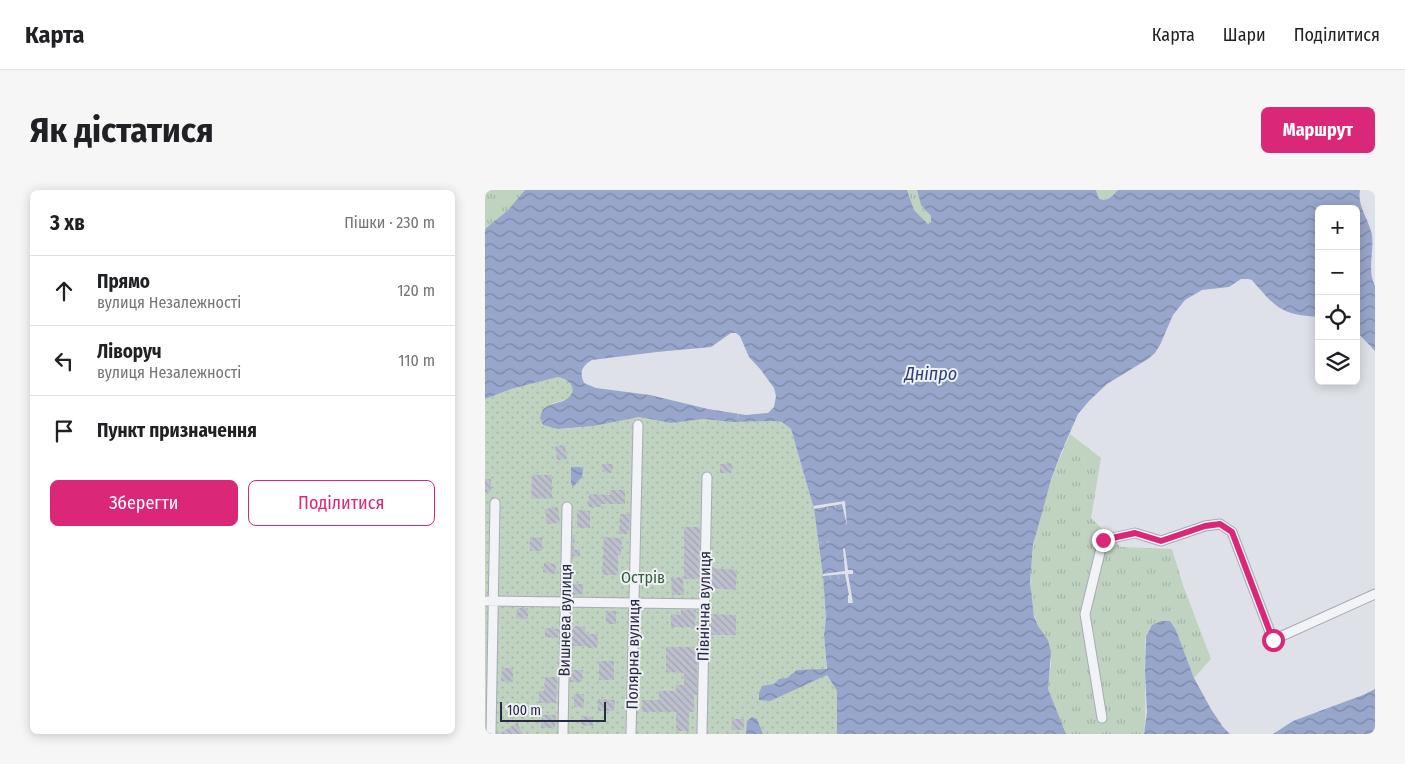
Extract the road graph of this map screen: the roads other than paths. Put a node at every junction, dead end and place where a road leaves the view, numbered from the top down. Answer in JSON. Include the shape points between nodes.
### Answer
{"nodes":[{"id":1,"x":638,"y":425,"type":"dead end"},
{"id":2,"x":707,"y":477,"type":"dead end"},
{"id":3,"x":495,"y":503,"type":"dead end"},
{"id":4,"x":567,"y":507,"type":"dead end"},
{"id":5,"x":1375,"y":594,"type":"edge"},
{"id":6,"x":489,"y":601,"type":"edge"},
{"id":7,"x":565,"y":602,"type":"junction"},
{"id":8,"x":634,"y":603,"type":"junction"},
{"id":9,"x":705,"y":604,"type":"junction"},
{"id":10,"x":1101,"y":718,"type":"dead end"},
{"id":11,"x":491,"y":734,"type":"edge"},
{"id":12,"x":563,"y":734,"type":"edge"},
{"id":13,"x":631,"y":734,"type":"edge"},
{"id":14,"x":702,"y":734,"type":"edge"}],
"edges":[{"from":1,"to":8,"type":"street","name":"Полярна вулиця"},
{"from":2,"to":9,"type":"street","name":"Північна вулиця"},
{"from":3,"to":6,"type":"street"},
{"from":4,"to":7,"type":"street","name":"Вишнева вулиця"},
{"from":5,"to":10,"type":"street","via":[[1273,640],[1232,532],[1220,524],[1161,541],[1135,533],[1103,540],[1085,614]]},
{"from":6,"to":7,"type":"street"},
{"from":6,"to":11,"type":"street"},
{"from":7,"to":8,"type":"street"},
{"from":7,"to":12,"type":"street","name":"Вишнева вулиця"},
{"from":8,"to":9,"type":"street"},
{"from":8,"to":13,"type":"street","name":"Полярна вулиця"},
{"from":9,"to":14,"type":"street","name":"Північна вулиця"}]}
